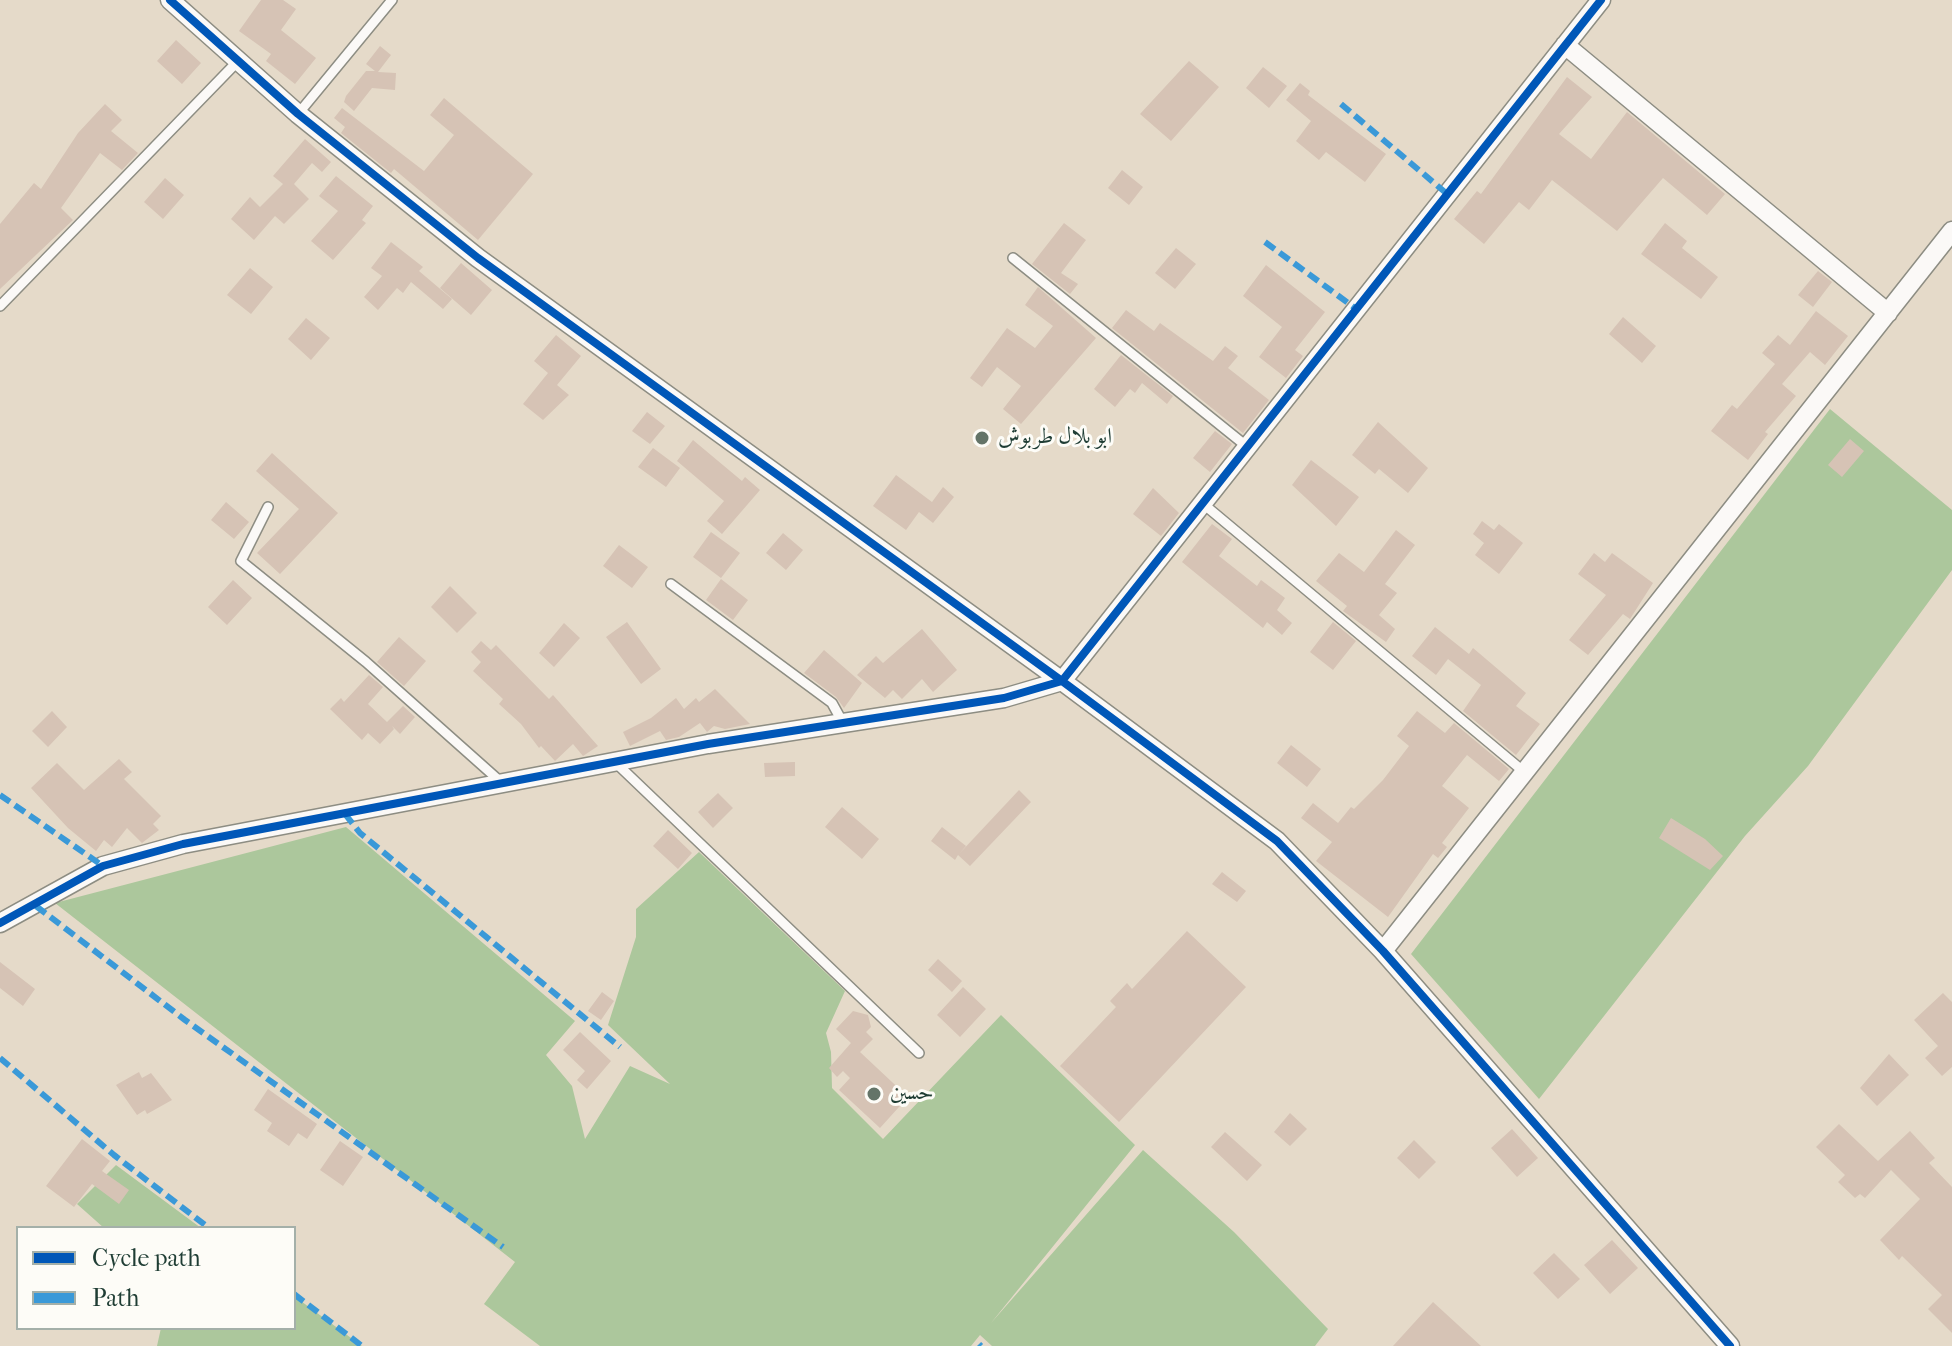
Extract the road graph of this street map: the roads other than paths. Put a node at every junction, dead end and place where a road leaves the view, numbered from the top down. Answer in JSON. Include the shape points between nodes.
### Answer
{"nodes":[{"id":1,"x":170,"y":0,"type":"edge"},
{"id":2,"x":392,"y":0,"type":"edge"},
{"id":3,"x":1601,"y":0,"type":"edge"},
{"id":4,"x":1565,"y":45,"type":"junction"},
{"id":5,"x":239,"y":60,"type":"junction"},
{"id":6,"x":298,"y":114,"type":"junction"},
{"id":7,"x":1952,"y":231,"type":"edge"},
{"id":8,"x":1013,"y":258,"type":"dead end"},
{"id":9,"x":0,"y":306,"type":"edge"},
{"id":10,"x":1888,"y":313,"type":"junction"},
{"id":11,"x":1245,"y":445,"type":"junction"},
{"id":12,"x":1201,"y":502,"type":"junction"},
{"id":13,"x":268,"y":507,"type":"dead end"},
{"id":14,"x":671,"y":584,"type":"dead end"},
{"id":15,"x":1062,"y":681,"type":"junction"},
{"id":16,"x":843,"y":723,"type":"junction"},
{"id":17,"x":616,"y":763,"type":"junction"},
{"id":18,"x":1523,"y":771,"type":"junction"},
{"id":19,"x":504,"y":786,"type":"junction"},
{"id":20,"x":0,"y":923,"type":"edge"},
{"id":21,"x":1383,"y":951,"type":"junction"},
{"id":22,"x":919,"y":1053,"type":"dead end"},
{"id":23,"x":1730,"y":1346,"type":"edge"}],
"edges":[{"from":1,"to":5,"type":"street"},
{"from":2,"to":6,"type":"lane"},
{"from":3,"to":4,"type":"street"},
{"from":4,"to":10,"type":"street"},
{"from":4,"to":11,"type":"street"},
{"from":5,"to":6,"type":"street"},
{"from":5,"to":9,"type":"lane"},
{"from":6,"to":15,"type":"street","via":[[478,258]]},
{"from":7,"to":10,"type":"street"},
{"from":8,"to":11,"type":"lane"},
{"from":10,"to":18,"type":"street"},
{"from":11,"to":12,"type":"street"},
{"from":12,"to":15,"type":"street"},
{"from":12,"to":18,"type":"lane"},
{"from":13,"to":19,"type":"lane","via":[[241,561],[366,662]]},
{"from":14,"to":16,"type":"lane","via":[[832,703]]},
{"from":15,"to":16,"type":"street","via":[[1004,698]]},
{"from":15,"to":21,"type":"street","via":[[1277,841]]},
{"from":16,"to":17,"type":"street"},
{"from":17,"to":19,"type":"street"},
{"from":17,"to":22,"type":"lane"},
{"from":18,"to":21,"type":"street"},
{"from":19,"to":20,"type":"street","via":[[170,847],[103,866]]},
{"from":21,"to":23,"type":"street"}]}
